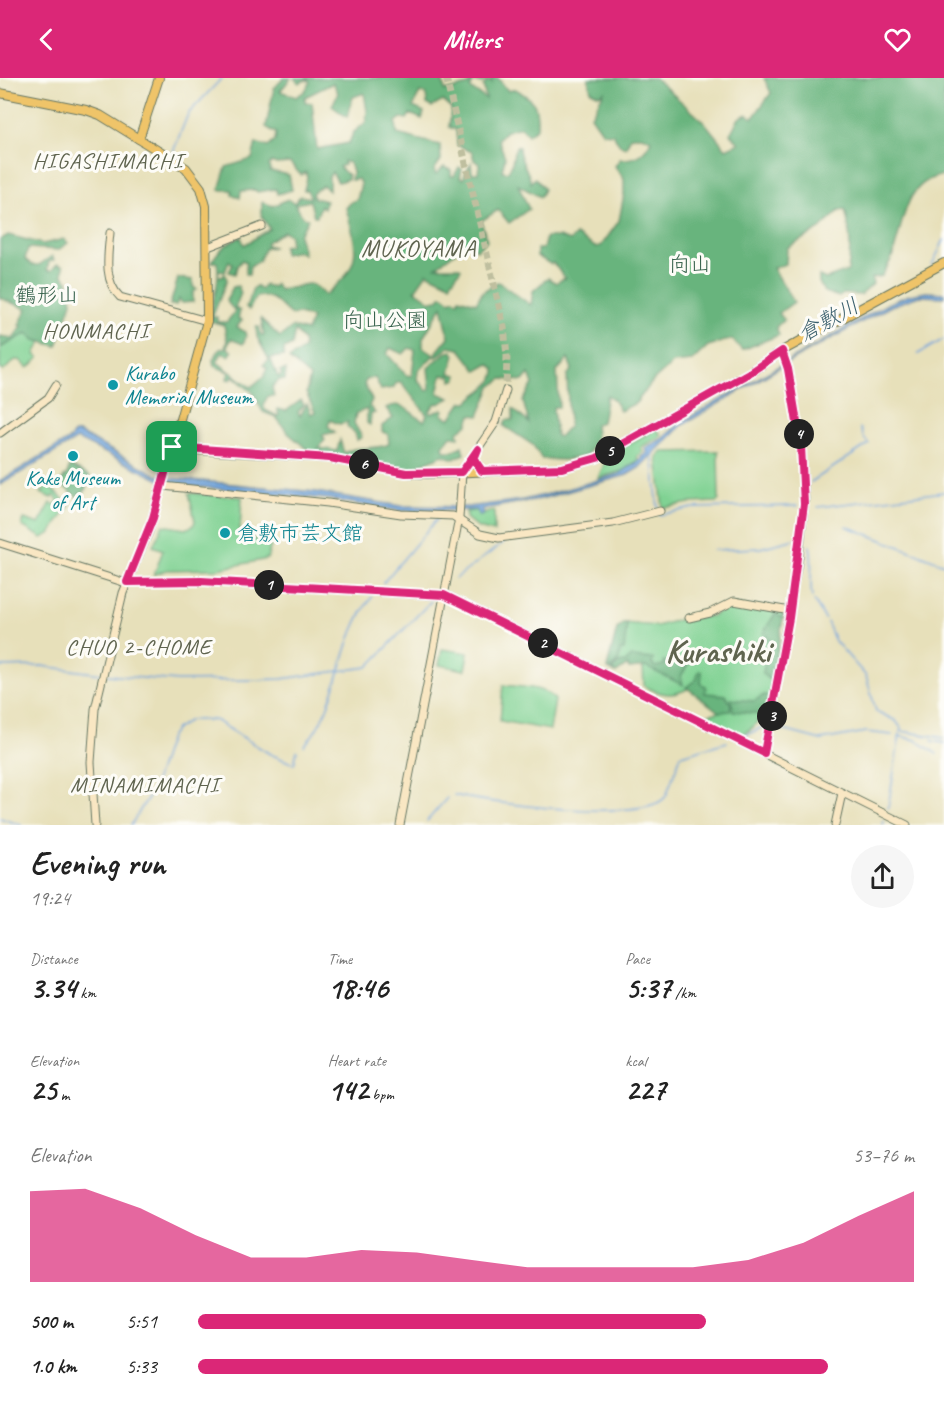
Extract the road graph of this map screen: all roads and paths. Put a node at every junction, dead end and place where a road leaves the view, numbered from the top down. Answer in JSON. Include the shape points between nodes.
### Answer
{"nodes":[{"id":1,"x":159,"y":78,"type":"edge"},
{"id":2,"x":0,"y":93,"type":"edge"},
{"id":3,"x":139,"y":139,"type":"junction"},
{"id":4,"x":262,"y":226,"type":"dead end"},
{"id":5,"x":110,"y":233,"type":"dead end"},
{"id":6,"x":208,"y":247,"type":"junction"},
{"id":7,"x":944,"y":263,"type":"edge"},
{"id":8,"x":207,"y":321,"type":"junction"},
{"id":9,"x":783,"y":353,"type":"junction"},
{"id":10,"x":56,"y":385,"type":"dead end"},
{"id":11,"x":506,"y":390,"type":"tunnel mouth"},
{"id":12,"x":0,"y":433,"type":"edge"},
{"id":13,"x":172,"y":447,"type":"junction"},
{"id":14,"x":478,"y":449,"type":"junction"},
{"id":15,"x":482,"y":471,"type":"junction"},
{"id":16,"x":462,"y":472,"type":"junction"},
{"id":17,"x":164,"y":482,"type":"junction"},
{"id":18,"x":460,"y":512,"type":"junction"},
{"id":19,"x":658,"y":512,"type":"dead end"},
{"id":20,"x":0,"y":543,"type":"edge"},
{"id":21,"x":127,"y":582,"type":"junction"},
{"id":22,"x":444,"y":595,"type":"junction"},
{"id":23,"x":790,"y":610,"type":"junction"},
{"id":24,"x":689,"y":618,"type":"dead end"},
{"id":25,"x":764,"y":753,"type":"junction"},
{"id":26,"x":842,"y":793,"type":"junction"},
{"id":27,"x":95,"y":825,"type":"edge"},
{"id":28,"x":400,"y":825,"type":"edge"},
{"id":29,"x":835,"y":825,"type":"edge"},
{"id":30,"x":907,"y":825,"type":"edge"}],
"edges":[{"from":1,"to":3,"type":"main road"},
{"from":2,"to":3,"type":"main road","via":[[95,112]]},
{"from":3,"to":6,"type":"main road","via":[[177,162],[197,181],[205,199]]},
{"from":4,"to":6,"type":"street"},
{"from":5,"to":8,"type":"street","via":[[108,266],[111,285],[120,297]]},
{"from":6,"to":8,"type":"main road"},
{"from":7,"to":9,"type":"main road"},
{"from":8,"to":13,"type":"main road"},
{"from":9,"to":15,"type":"main road","via":[[594,460],[562,468]]},
{"from":9,"to":23,"type":"street","via":[[805,485]]},
{"from":10,"to":12,"type":"street","via":[[48,398]]},
{"from":11,"to":14,"type":"street","via":[[496,422]]},
{"from":13,"to":16,"type":"main road","via":[[330,458],[406,473]]},
{"from":13,"to":17,"type":"street"},
{"from":14,"to":15,"type":"street","via":[[474,459]]},
{"from":14,"to":16,"type":"street"},
{"from":15,"to":16,"type":"main road"},
{"from":16,"to":18,"type":"street"},
{"from":17,"to":18,"type":"street","via":[[401,514]]},
{"from":17,"to":21,"type":"street"},
{"from":18,"to":19,"type":"street","via":[[480,534],[499,538],[613,523]]},
{"from":18,"to":22,"type":"street"},
{"from":20,"to":21,"type":"street"},
{"from":21,"to":22,"type":"street","via":[[201,581]]},
{"from":21,"to":27,"type":"street","via":[[94,713],[91,762]]},
{"from":22,"to":25,"type":"street"},
{"from":22,"to":28,"type":"street"},
{"from":23,"to":24,"type":"street","via":[[734,601]]},
{"from":23,"to":25,"type":"street"},
{"from":25,"to":26,"type":"street"},
{"from":26,"to":29,"type":"street"},
{"from":26,"to":30,"type":"street"}]}
